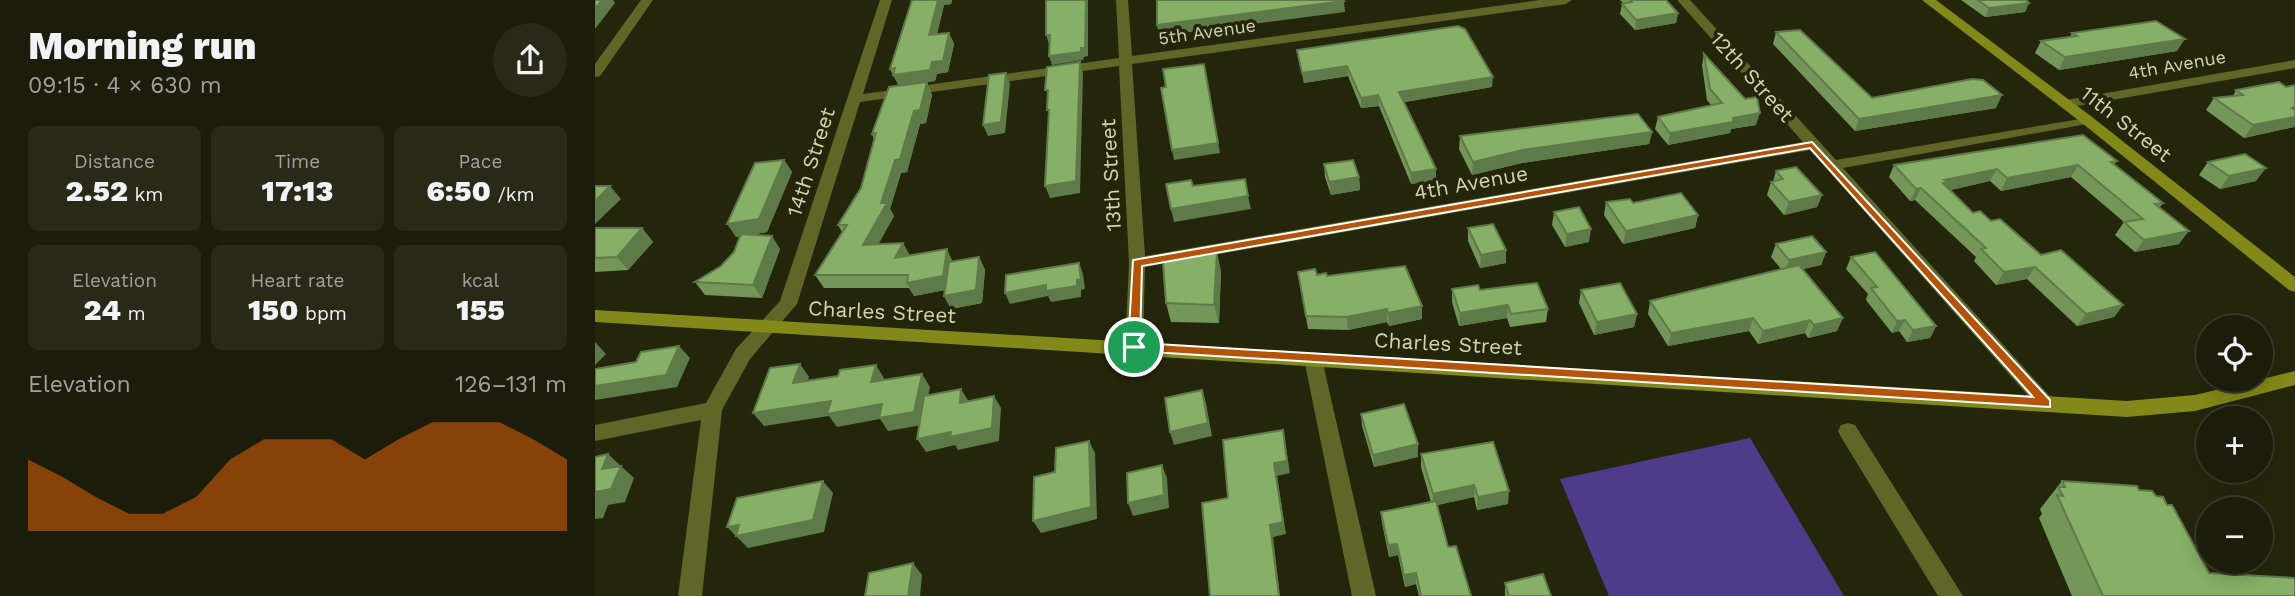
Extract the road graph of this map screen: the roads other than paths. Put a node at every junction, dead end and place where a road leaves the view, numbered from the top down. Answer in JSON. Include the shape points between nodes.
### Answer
{"nodes":[{"id":1,"x":647,"y":0,"type":"edge"},
{"id":2,"x":887,"y":0,"type":"edge"},
{"id":3,"x":1122,"y":0,"type":"edge"},
{"id":4,"x":1566,"y":0,"type":"edge"},
{"id":5,"x":1683,"y":0,"type":"edge"},
{"id":6,"x":1928,"y":0,"type":"edge"},
{"id":7,"x":1125,"y":61,"type":"junction"},
{"id":8,"x":2295,"y":64,"type":"edge"},
{"id":9,"x":595,"y":73,"type":"edge"},
{"id":10,"x":853,"y":99,"type":"junction"},
{"id":11,"x":2066,"y":104,"type":"junction"},
{"id":12,"x":2087,"y":120,"type":"junction"},
{"id":13,"x":1812,"y":145,"type":"junction"},
{"id":14,"x":1832,"y":165,"type":"junction"},
{"id":15,"x":1137,"y":263,"type":"junction"},
{"id":16,"x":2295,"y":286,"type":"edge"},
{"id":17,"x":595,"y":316,"type":"edge"},
{"id":18,"x":764,"y":329,"type":"junction"},
{"id":19,"x":1134,"y":347,"type":"junction"},
{"id":20,"x":1313,"y":359,"type":"junction"},
{"id":21,"x":2295,"y":378,"type":"edge"},
{"id":22,"x":2046,"y":403,"type":"junction"},
{"id":23,"x":712,"y":410,"type":"junction"},
{"id":24,"x":1848,"y":431,"type":"dead end"},
{"id":25,"x":595,"y":433,"type":"edge"},
{"id":26,"x":689,"y":596,"type":"edge"},
{"id":27,"x":1364,"y":596,"type":"edge"},
{"id":28,"x":1951,"y":596,"type":"edge"}],
"edges":[{"from":1,"to":9,"type":"street"},
{"from":2,"to":10,"type":"street","name":"14th Street"},
{"from":3,"to":7,"type":"street","name":"13th Street"},
{"from":4,"to":7,"type":"street","name":"5th Avenue"},
{"from":5,"to":13,"type":"street","name":"12th Street"},
{"from":6,"to":11,"type":"main road","name":"11th Street"},
{"from":7,"to":10,"type":"street","name":"5th Avenue"},
{"from":7,"to":15,"type":"street","name":"13th Street"},
{"from":8,"to":11,"type":"street","name":"4th Avenue"},
{"from":10,"to":18,"type":"street","name":"14th Street","via":[[787,304]]},
{"from":11,"to":12,"type":"main road","name":"11th Street"},
{"from":12,"to":14,"type":"street"},
{"from":12,"to":16,"type":"main road","name":"11th Street"},
{"from":13,"to":14,"type":"street","name":"12th Street"},
{"from":13,"to":15,"type":"street","name":"4th Avenue"},
{"from":14,"to":22,"type":"street","name":"12th Street"},
{"from":15,"to":19,"type":"street","name":"13th Street"},
{"from":17,"to":18,"type":"main road","name":"Charles Street"},
{"from":18,"to":19,"type":"main road","name":"Charles Street"},
{"from":18,"to":23,"type":"street","name":"14th Street","via":[[743,354]]},
{"from":19,"to":20,"type":"main road","name":"Charles Street"},
{"from":20,"to":22,"type":"main road","name":"Charles Street"},
{"from":20,"to":27,"type":"street"},
{"from":21,"to":22,"type":"main road","name":"Charles Street","via":[[2196,403],[2127,409]]},
{"from":23,"to":25,"type":"street"},
{"from":23,"to":26,"type":"street"},
{"from":24,"to":28,"type":"street"}]}
